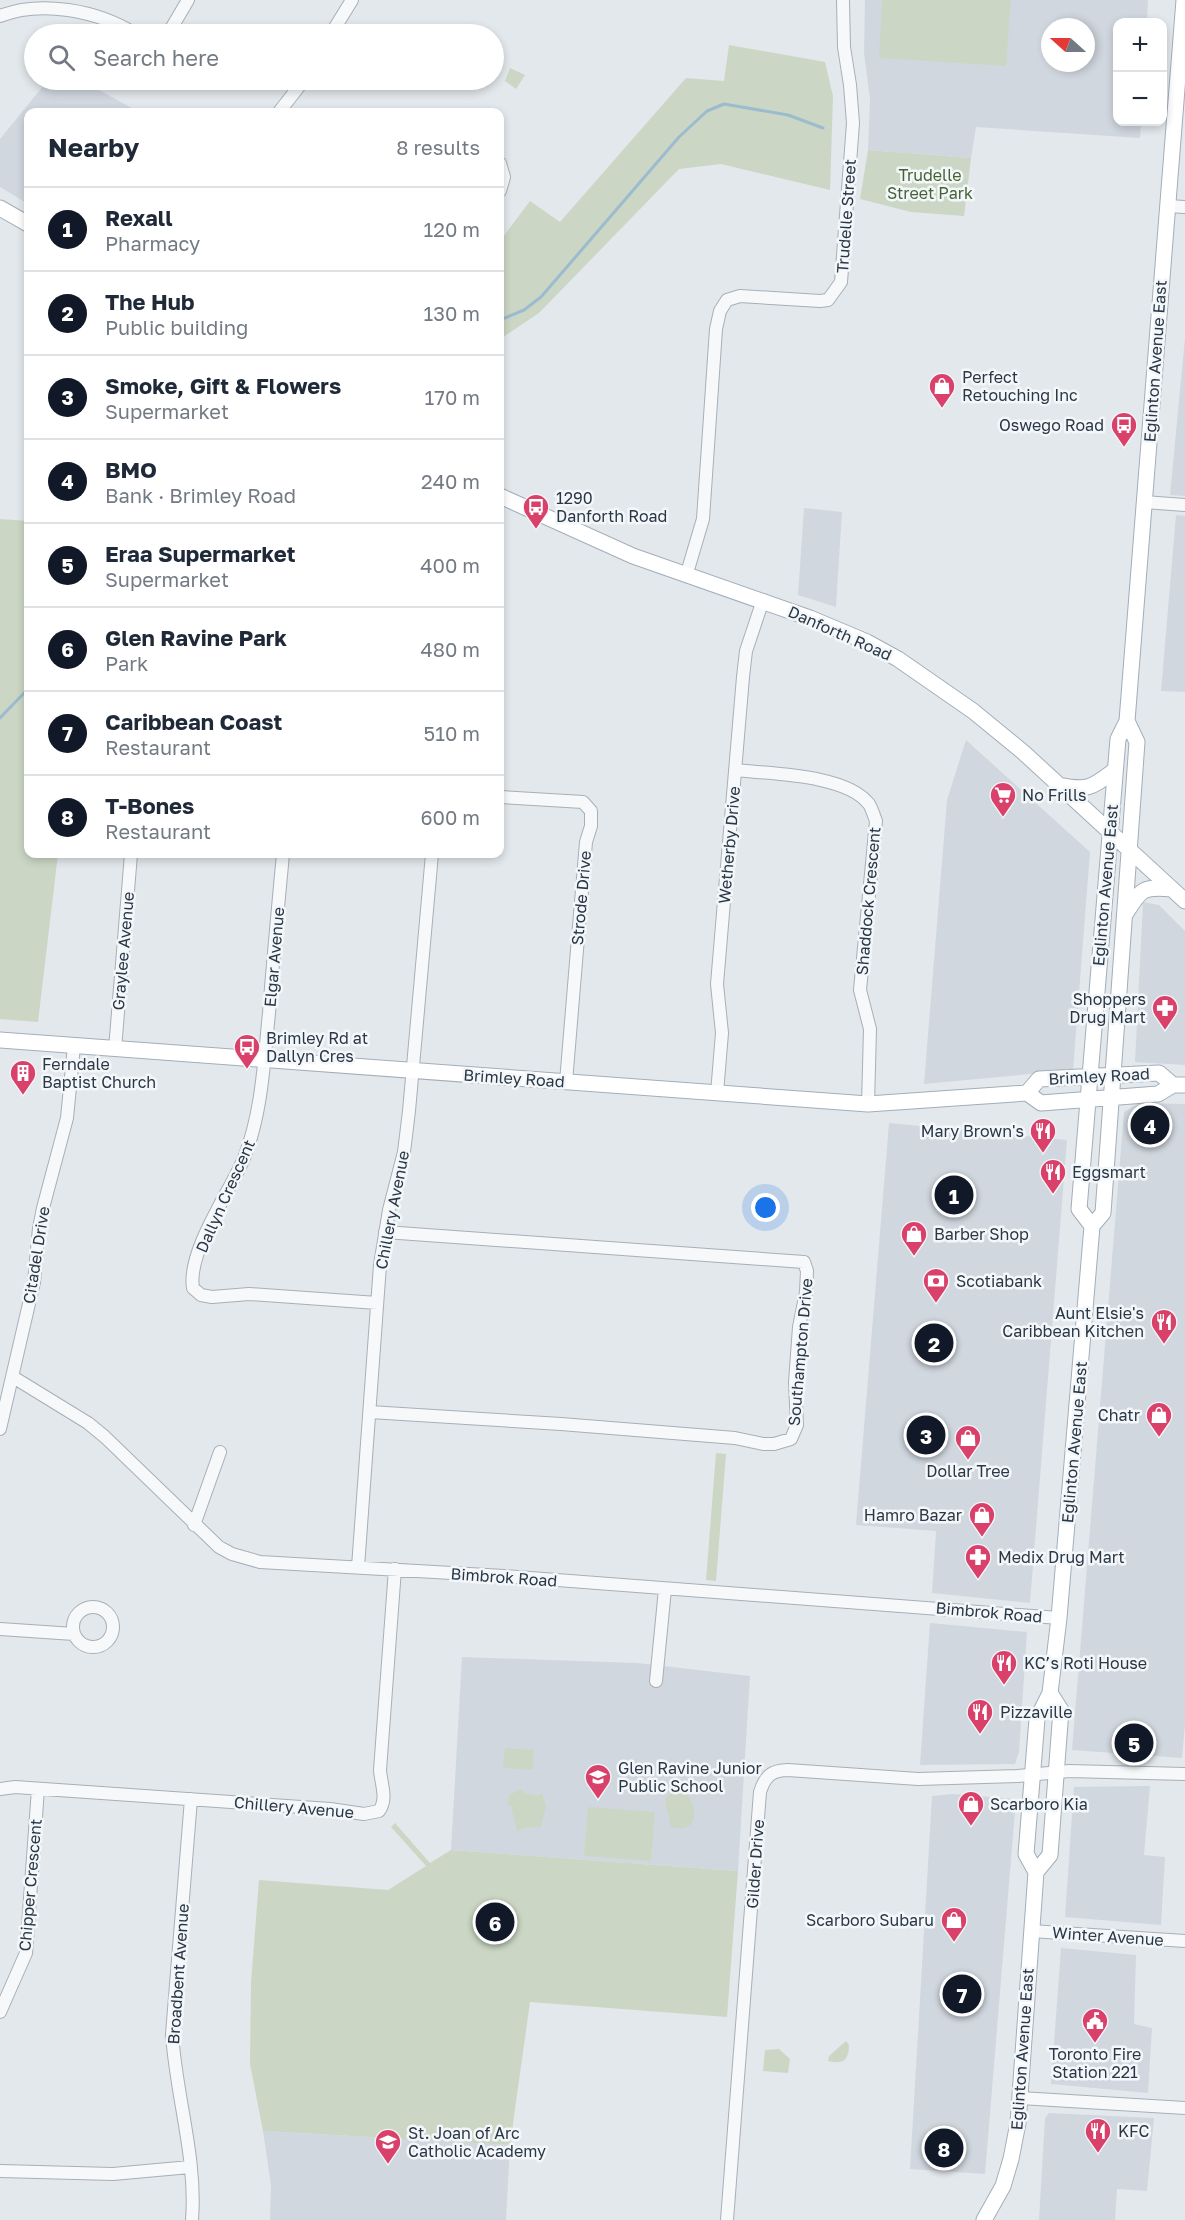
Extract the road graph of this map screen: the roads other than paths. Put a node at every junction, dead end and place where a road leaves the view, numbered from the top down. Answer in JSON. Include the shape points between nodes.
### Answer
{"nodes":[{"id":1,"x":188,"y":0,"type":"edge"},
{"id":2,"x":352,"y":0,"type":"edge"},
{"id":3,"x":843,"y":0,"type":"edge"},
{"id":4,"x":1184,"y":0,"type":"edge"},
{"id":5,"x":36,"y":1,"type":"edge"},
{"id":6,"x":0,"y":16,"type":"edge"},
{"id":7,"x":116,"y":24,"type":"edge"},
{"id":8,"x":174,"y":24,"type":"edge"},
{"id":9,"x":337,"y":24,"type":"edge"},
{"id":10,"x":296,"y":90,"type":"edge"},
{"id":11,"x":282,"y":108,"type":"edge"},
{"id":12,"x":1167,"y":206,"type":"junction"},
{"id":13,"x":1185,"y":207,"type":"edge"},
{"id":14,"x":0,"y":208,"type":"edge"},
{"id":15,"x":24,"y":222,"type":"edge"},
{"id":16,"x":504,"y":498,"type":"edge"},
{"id":17,"x":1144,"y":502,"type":"junction"},
{"id":18,"x":1185,"y":505,"type":"edge"},
{"id":19,"x":687,"y":573,"type":"junction"},
{"id":20,"x":763,"y":600,"type":"junction"},
{"id":21,"x":1127,"y":721,"type":"junction"},
{"id":22,"x":735,"y":770,"type":"junction"},
{"id":23,"x":1115,"y":770,"type":"junction"},
{"id":24,"x":1058,"y":785,"type":"junction"},
{"id":25,"x":504,"y":797,"type":"edge"},
{"id":26,"x":1110,"y":831,"type":"junction"},
{"id":27,"x":1129,"y":849,"type":"junction"},
{"id":28,"x":131,"y":858,"type":"edge"},
{"id":29,"x":283,"y":858,"type":"edge"},
{"id":30,"x":432,"y":858,"type":"edge"},
{"id":31,"x":1172,"y":889,"type":"junction"},
{"id":32,"x":1185,"y":901,"type":"edge"},
{"id":33,"x":1124,"y":916,"type":"junction"},
{"id":34,"x":0,"y":1040,"type":"edge"},
{"id":35,"x":74,"y":1046,"type":"junction"},
{"id":36,"x":115,"y":1049,"type":"junction"},
{"id":37,"x":264,"y":1060,"type":"junction"},
{"id":38,"x":413,"y":1071,"type":"junction"},
{"id":39,"x":1113,"y":1076,"type":"junction"},
{"id":40,"x":1090,"y":1077,"type":"junction"},
{"id":41,"x":566,"y":1082,"type":"junction"},
{"id":42,"x":1179,"y":1085,"type":"edge"},
{"id":43,"x":1027,"y":1093,"type":"junction"},
{"id":44,"x":717,"y":1094,"type":"junction"},
{"id":45,"x":1112,"y":1098,"type":"junction"},
{"id":46,"x":1088,"y":1100,"type":"junction"},
{"id":47,"x":868,"y":1104,"type":"junction"},
{"id":48,"x":1092,"y":1226,"type":"junction"},
{"id":49,"x":386,"y":1232,"type":"junction"},
{"id":50,"x":377,"y":1303,"type":"junction"},
{"id":51,"x":13,"y":1377,"type":"junction"},
{"id":52,"x":370,"y":1412,"type":"junction"},
{"id":53,"x":0,"y":1429,"type":"edge"},
{"id":54,"x":220,"y":1452,"type":"dead end"},
{"id":55,"x":194,"y":1525,"type":"junction"},
{"id":56,"x":358,"y":1567,"type":"junction"},
{"id":57,"x":395,"y":1569,"type":"junction"},
{"id":58,"x":665,"y":1589,"type":"junction"},
{"id":59,"x":1059,"y":1618,"type":"junction"},
{"id":60,"x":0,"y":1629,"type":"edge"},
{"id":61,"x":74,"y":1634,"type":"dead end"},
{"id":62,"x":656,"y":1680,"type":"dead end"},
{"id":63,"x":1050,"y":1693,"type":"junction"},
{"id":64,"x":1056,"y":1773,"type":"junction"},
{"id":65,"x":1185,"y":1774,"type":"edge"},
{"id":66,"x":1032,"y":1775,"type":"junction"},
{"id":67,"x":0,"y":1789,"type":"edge"},
{"id":68,"x":38,"y":1789,"type":"junction"},
{"id":69,"x":190,"y":1799,"type":"junction"},
{"id":70,"x":1036,"y":1872,"type":"junction"},
{"id":71,"x":1031,"y":1931,"type":"junction"},
{"id":72,"x":1185,"y":1941,"type":"edge"},
{"id":73,"x":0,"y":2012,"type":"edge"},
{"id":74,"x":1020,"y":2098,"type":"junction"},
{"id":75,"x":1185,"y":2109,"type":"edge"},
{"id":76,"x":190,"y":2167,"type":"junction"},
{"id":77,"x":0,"y":2171,"type":"edge"},
{"id":78,"x":192,"y":2220,"type":"edge"},
{"id":79,"x":727,"y":2220,"type":"edge"},
{"id":80,"x":984,"y":2220,"type":"edge"}],
"edges":[{"from":1,"to":8,"type":"street"},
{"from":2,"to":9,"type":"street"},
{"from":3,"to":19,"type":"street","name":"Trudelle Street","via":[[853,123],[841,282],[828,300],[740,296],[727,300],[720,311],[704,519]]},
{"from":4,"to":12,"type":"main road","name":"Eglinton Avenue East"},
{"from":5,"to":6,"type":"street"},
{"from":5,"to":7,"type":"street","via":[[71,4]]},
{"from":10,"to":11,"type":"street"},
{"from":12,"to":13,"type":"street"},
{"from":12,"to":17,"type":"main road","name":"Eglinton Avenue East"},
{"from":14,"to":15,"type":"main road"},
{"from":16,"to":19,"type":"main road","name":"Danforth Road","via":[[633,556]]},
{"from":17,"to":18,"type":"street"},
{"from":17,"to":21,"type":"main road","name":"Eglinton Avenue East"},
{"from":19,"to":20,"type":"main road","name":"Danforth Road"},
{"from":20,"to":22,"type":"street","name":"Wetherby Drive","via":[[746,651]]},
{"from":20,"to":24,"type":"main road","name":"Danforth Road","via":[[829,625],[898,659],[987,722]]},
{"from":21,"to":23,"type":"main road","name":"Eglinton Avenue East","via":[[1118,739]]},
{"from":21,"to":27,"type":"main road","name":"Eglinton Avenue East","via":[[1137,742]]},
{"from":22,"to":44,"type":"street","name":"Wetherby Drive","via":[[717,984],[722,1033]]},
{"from":22,"to":47,"type":"street","name":"Shaddock Crescent","via":[[822,781],[858,795],[873,812],[876,821],[860,990],[870,1029]]},
{"from":23,"to":24,"type":"main road","via":[[1096,785],[1082,789]]},
{"from":23,"to":26,"type":"main road","name":"Eglinton Avenue East"},
{"from":24,"to":26,"type":"main road","name":"Danforth Road"},
{"from":25,"to":41,"type":"street","name":"Strode Drive","via":[[583,802],[591,811]]},
{"from":26,"to":27,"type":"main road","name":"Danforth Road"},
{"from":26,"to":40,"type":"main road","name":"Eglinton Avenue East"},
{"from":27,"to":31,"type":"main road","name":"Danforth Road"},
{"from":27,"to":33,"type":"main road","name":"Eglinton Avenue East"},
{"from":28,"to":36,"type":"street","name":"Graylee Avenue"},
{"from":29,"to":37,"type":"street","name":"Elgar Avenue"},
{"from":30,"to":38,"type":"street","name":"Chillery Avenue"},
{"from":31,"to":32,"type":"main road","name":"Danforth Road"},
{"from":31,"to":33,"type":"main road","via":[[1142,890]]},
{"from":33,"to":39,"type":"main road","name":"Eglinton Avenue East"},
{"from":34,"to":35,"type":"main road","name":"Brimley Road"},
{"from":35,"to":36,"type":"main road","name":"Brimley Road"},
{"from":35,"to":51,"type":"street","name":"Citadel Drive","via":[[67,1118],[43,1208],[34,1282]]},
{"from":36,"to":37,"type":"main road","name":"Brimley Road"},
{"from":37,"to":38,"type":"main road","name":"Brimley Road"},
{"from":37,"to":50,"type":"street","name":"Dallyn Crescent","via":[[252,1135],[215,1212],[193,1271],[193,1288],[212,1298],[249,1294]]},
{"from":38,"to":41,"type":"main road","name":"Brimley Road"},
{"from":38,"to":49,"type":"street","name":"Chillery Avenue","via":[[404,1152]]},
{"from":39,"to":40,"type":"main road","name":"Brimley Road"},
{"from":39,"to":42,"type":"main road","name":"Brimley Road","via":[[1160,1073]]},
{"from":39,"to":45,"type":"main road","name":"Eglinton Avenue East"},
{"from":40,"to":43,"type":"main road","name":"Brimley Road","via":[[1039,1079]]},
{"from":40,"to":46,"type":"main road","name":"Eglinton Avenue East"},
{"from":41,"to":44,"type":"main road","name":"Brimley Road"},
{"from":42,"to":45,"type":"main road","name":"Brimley Road","via":[[1158,1094]]},
{"from":43,"to":46,"type":"main road","name":"Brimley Road","via":[[1041,1103]]},
{"from":43,"to":47,"type":"main road","name":"Brimley Road"},
{"from":44,"to":47,"type":"main road","name":"Brimley Road"},
{"from":45,"to":46,"type":"main road","name":"Brimley Road"},
{"from":45,"to":48,"type":"main road","name":"Eglinton Avenue East","via":[[1103,1214]]},
{"from":46,"to":48,"type":"main road","name":"Eglinton Avenue East","via":[[1079,1209]]},
{"from":48,"to":59,"type":"main road","name":"Eglinton Avenue East"},
{"from":49,"to":50,"type":"street","name":"Chillery Avenue"},
{"from":49,"to":52,"type":"street","name":"Southampton Drive","via":[[804,1262],[806,1292],[795,1382],[797,1425],[791,1439],[774,1444]]},
{"from":50,"to":52,"type":"street","name":"Chillery Avenue"},
{"from":51,"to":53,"type":"street","name":"Citadel Drive"},
{"from":51,"to":55,"type":"street","name":"Bimbrok Road","via":[[105,1437]]},
{"from":52,"to":56,"type":"street","name":"Chillery Avenue"},
{"from":54,"to":55,"type":"street"},
{"from":55,"to":56,"type":"street","name":"Bimbrok Road","via":[[219,1547],[260,1562]]},
{"from":56,"to":57,"type":"street","name":"Bimbrok Road"},
{"from":57,"to":58,"type":"street","name":"Bimbrok Road"},
{"from":57,"to":69,"type":"street","name":"Chillery Avenue","via":[[380,1770],[384,1798],[379,1811],[364,1814]]},
{"from":58,"to":59,"type":"street","name":"Bimbrok Road"},
{"from":58,"to":62,"type":"street"},
{"from":59,"to":63,"type":"main road","name":"Eglinton Avenue East"},
{"from":60,"to":61,"type":"street"},
{"from":63,"to":64,"type":"main road","name":"Eglinton Avenue East","via":[[1061,1710]]},
{"from":63,"to":66,"type":"main road","name":"Eglinton Avenue East","via":[[1037,1719]]},
{"from":64,"to":65,"type":"street"},
{"from":64,"to":66,"type":"street"},
{"from":64,"to":70,"type":"main road","name":"Eglinton Avenue East","via":[[1050,1855]]},
{"from":66,"to":70,"type":"main road","name":"Eglinton Avenue East","via":[[1026,1854]]},
{"from":66,"to":79,"type":"street","name":"Gilder Drive","via":[[918,1779],[788,1770],[775,1772],[764,1780]]},
{"from":67,"to":68,"type":"street","name":"Chillery Avenue"},
{"from":68,"to":69,"type":"street","name":"Chillery Avenue"},
{"from":68,"to":73,"type":"street","name":"Chipper Crescent","via":[[26,1953]]},
{"from":69,"to":76,"type":"street","name":"Broadbent Avenue","via":[[172,2034]]},
{"from":70,"to":71,"type":"main road","name":"Eglinton Avenue East"},
{"from":71,"to":72,"type":"street","name":"Winter Avenue"},
{"from":71,"to":74,"type":"main road","name":"Eglinton Avenue East"},
{"from":74,"to":75,"type":"street"},
{"from":74,"to":80,"type":"main road","name":"Eglinton Avenue East","via":[[1009,2168]]},
{"from":76,"to":77,"type":"street","via":[[113,2174]]},
{"from":76,"to":78,"type":"street","name":"Broadbent Avenue"}]}
